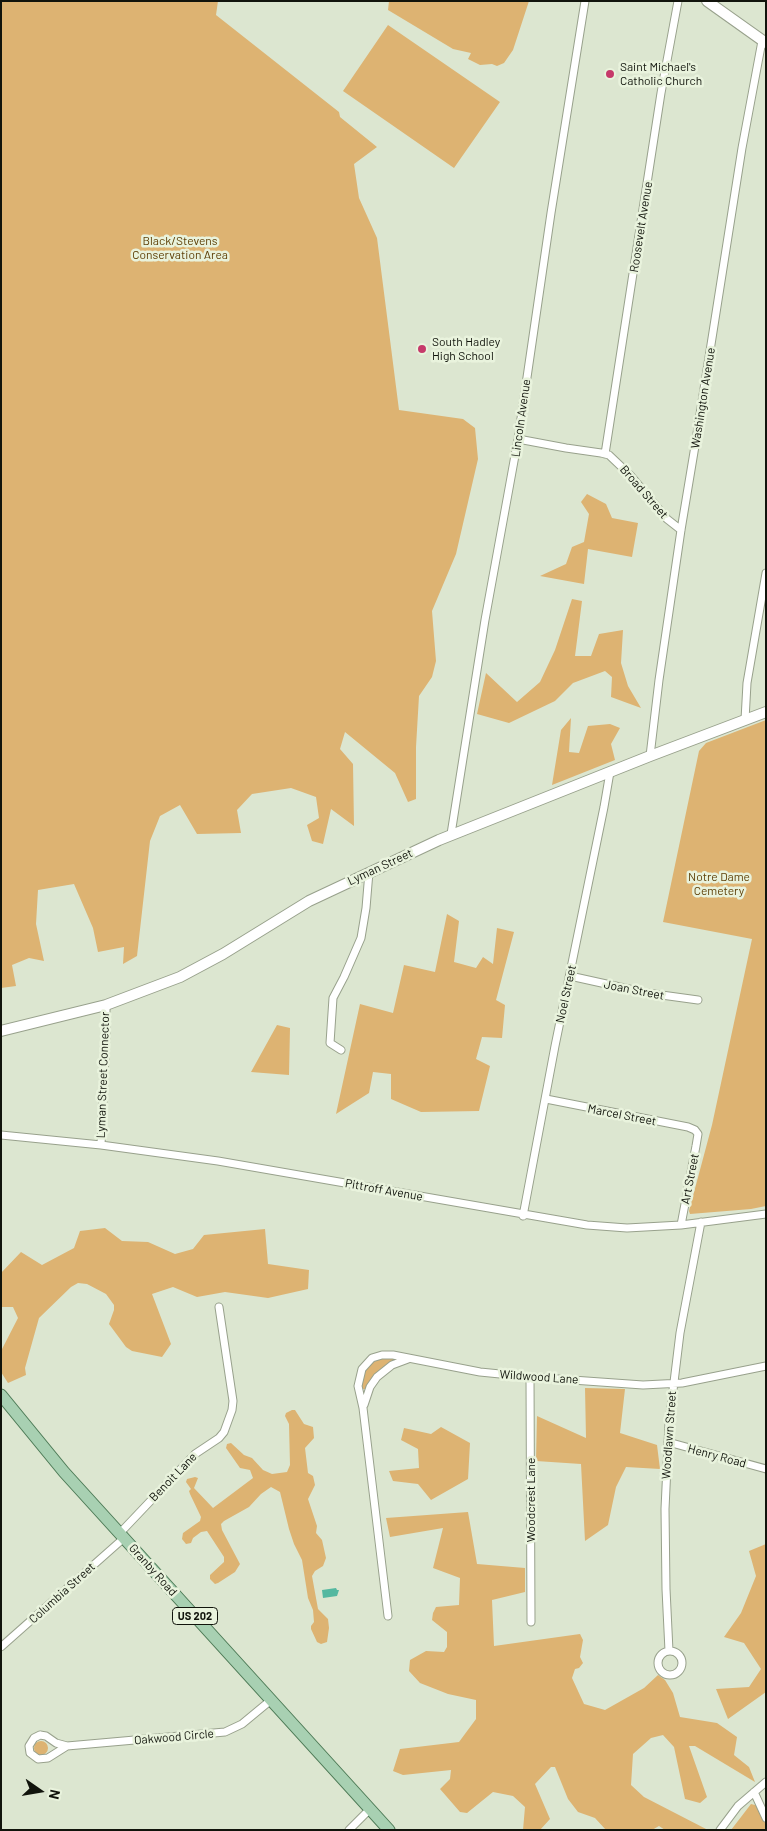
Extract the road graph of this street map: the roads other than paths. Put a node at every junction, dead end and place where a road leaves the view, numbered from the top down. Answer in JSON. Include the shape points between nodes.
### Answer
{"nodes":[{"id":1,"x":585,"y":1,"type":"edge"},
{"id":2,"x":678,"y":1,"type":"edge"},
{"id":3,"x":712,"y":3,"type":"edge"},
{"id":4,"x":764,"y":42,"type":"edge"},
{"id":5,"x":518,"y":439,"type":"junction"},
{"id":6,"x":605,"y":454,"type":"junction"},
{"id":7,"x":681,"y":530,"type":"junction"},
{"id":8,"x":766,"y":573,"type":"edge"},
{"id":9,"x":766,"y":712,"type":"edge"},
{"id":10,"x":745,"y":720,"type":"junction"},
{"id":11,"x":650,"y":756,"type":"junction"},
{"id":12,"x":610,"y":772,"type":"junction"},
{"id":13,"x":451,"y":834,"type":"junction"},
{"id":14,"x":369,"y":872,"type":"junction"},
{"id":15,"x":570,"y":976,"type":"junction"},
{"id":16,"x":698,"y":1000,"type":"dead end"},
{"id":17,"x":106,"y":1005,"type":"junction"},
{"id":18,"x":1,"y":1031,"type":"edge"},
{"id":19,"x":341,"y":1050,"type":"dead end"},
{"id":20,"x":546,"y":1100,"type":"junction"},
{"id":21,"x":697,"y":1132,"type":"joint"},
{"id":22,"x":1,"y":1135,"type":"edge"},
{"id":23,"x":101,"y":1145,"type":"junction"},
{"id":24,"x":766,"y":1214,"type":"edge"},
{"id":25,"x":523,"y":1216,"type":"junction"},
{"id":26,"x":701,"y":1222,"type":"junction"},
{"id":27,"x":681,"y":1225,"type":"junction"},
{"id":28,"x":219,"y":1307,"type":"dead end"},
{"id":29,"x":408,"y":1359,"type":"junction"},
{"id":30,"x":766,"y":1366,"type":"edge"},
{"id":31,"x":530,"y":1377,"type":"junction"},
{"id":32,"x":673,"y":1384,"type":"junction"},
{"id":33,"x":2,"y":1400,"type":"edge"},
{"id":34,"x":363,"y":1408,"type":"junction"},
{"id":35,"x":668,"y":1442,"type":"junction"},
{"id":36,"x":766,"y":1469,"type":"edge"},
{"id":37,"x":122,"y":1535,"type":"junction"},
{"id":38,"x":388,"y":1616,"type":"dead end"},
{"id":39,"x":531,"y":1622,"type":"dead end"},
{"id":40,"x":1,"y":1647,"type":"edge"},
{"id":41,"x":668,"y":1651,"type":"dead end"},
{"id":42,"x":271,"y":1700,"type":"junction"},
{"id":43,"x":67,"y":1746,"type":"junction"},
{"id":44,"x":766,"y":1782,"type":"edge"},
{"id":45,"x":754,"y":1792,"type":"junction"},
{"id":46,"x":370,"y":1809,"type":"junction"},
{"id":47,"x":766,"y":1818,"type":"edge"},
{"id":48,"x":349,"y":1830,"type":"edge"},
{"id":49,"x":389,"y":1830,"type":"edge"},
{"id":50,"x":720,"y":1830,"type":"edge"}],
"edges":[{"from":1,"to":5,"type":"street","name":"Lincoln Avenue"},
{"from":2,"to":6,"type":"street","name":"Roosevelt Avenue"},
{"from":3,"to":4,"type":"main road"},
{"from":4,"to":7,"type":"street","name":"Washington Avenue","via":[[744,140]]},
{"from":5,"to":6,"type":"street","name":"Broad Street"},
{"from":5,"to":13,"type":"street","name":"Lincoln Avenue"},
{"from":6,"to":7,"type":"street","name":"Broad Street","via":[[620,464],[667,519]]},
{"from":7,"to":11,"type":"street","name":"Washington Avenue"},
{"from":8,"to":10,"type":"street","via":[[747,683]]},
{"from":9,"to":10,"type":"main road","name":"Lyman Street"},
{"from":10,"to":11,"type":"main road","name":"Lyman Street"},
{"from":11,"to":12,"type":"main road","name":"Lyman Street"},
{"from":12,"to":13,"type":"main road","name":"Lyman Street"},
{"from":12,"to":15,"type":"street","name":"Noel Street"},
{"from":13,"to":14,"type":"main road","name":"Lyman Street"},
{"from":14,"to":17,"type":"main road","name":"Lyman Street","via":[[309,901],[201,967]]},
{"from":14,"to":19,"type":"street","via":[[361,938],[333,998],[330,1043]]},
{"from":15,"to":16,"type":"street","name":"Joan Street","via":[[647,993]]},
{"from":15,"to":20,"type":"street","name":"Noel Street"},
{"from":17,"to":18,"type":"main road","name":"Lyman Street"},
{"from":17,"to":23,"type":"street","name":"Lyman Street Connector"},
{"from":20,"to":21,"type":"street","name":"Marcel Street","via":[[688,1127]]},
{"from":20,"to":25,"type":"street","name":"Noel Street"},
{"from":21,"to":27,"type":"street","name":"Art Street"},
{"from":22,"to":23,"type":"street","name":"Pittroff Avenue"},
{"from":23,"to":25,"type":"street","name":"Pittroff Avenue","via":[[255,1167]]},
{"from":24,"to":26,"type":"street","name":"Pittroff Avenue"},
{"from":25,"to":27,"type":"street","name":"Pittroff Avenue","via":[[600,1227]]},
{"from":26,"to":27,"type":"street","name":"Pittroff Avenue"},
{"from":26,"to":32,"type":"street","name":"Woodlawn Street","via":[[686,1294]]},
{"from":28,"to":37,"type":"street","name":"Benoit Lane","via":[[233,1401],[224,1432],[195,1454]]},
{"from":29,"to":31,"type":"street","name":"Wildwood Lane","via":[[461,1370]]},
{"from":29,"to":34,"type":"street","name":"Wildwood Lane","via":[[392,1365],[377,1377]]},
{"from":29,"to":34,"type":"street","name":"Wildwood Lane","via":[[382,1355],[365,1365],[358,1380]]},
{"from":30,"to":32,"type":"street","name":"Wildwood Lane"},
{"from":31,"to":32,"type":"street","name":"Wildwood Lane"},
{"from":31,"to":39,"type":"street","name":"Woodcrest Lane"},
{"from":32,"to":35,"type":"street","name":"Woodlawn Street"},
{"from":33,"to":37,"type":"main road","name":"Granby Road","number":"US 202"},
{"from":34,"to":38,"type":"street","name":"Wildwood Lane"},
{"from":35,"to":36,"type":"street","name":"Henry Road"},
{"from":35,"to":41,"type":"street","name":"Woodlawn Street","via":[[665,1546]]},
{"from":37,"to":40,"type":"street","name":"Columbia Street"},
{"from":37,"to":42,"type":"main road","name":"Granby Road","number":"US 202"},
{"from":42,"to":43,"type":"street","name":"Oakwood Circle","via":[[242,1724],[226,1732]]},
{"from":42,"to":46,"type":"main road","name":"Granby Road","number":"US 202"},
{"from":43,"to":43,"type":"street","name":"Oakwood Circle","via":[[40,1735],[32,1740],[29,1750],[32,1756],[41,1760]]},
{"from":44,"to":45,"type":"street"},
{"from":45,"to":47,"type":"street"},
{"from":45,"to":50,"type":"street","via":[[738,1806]]},
{"from":46,"to":48,"type":"street"},
{"from":46,"to":49,"type":"main road","name":"Granby Road","number":"US 202"}]}
